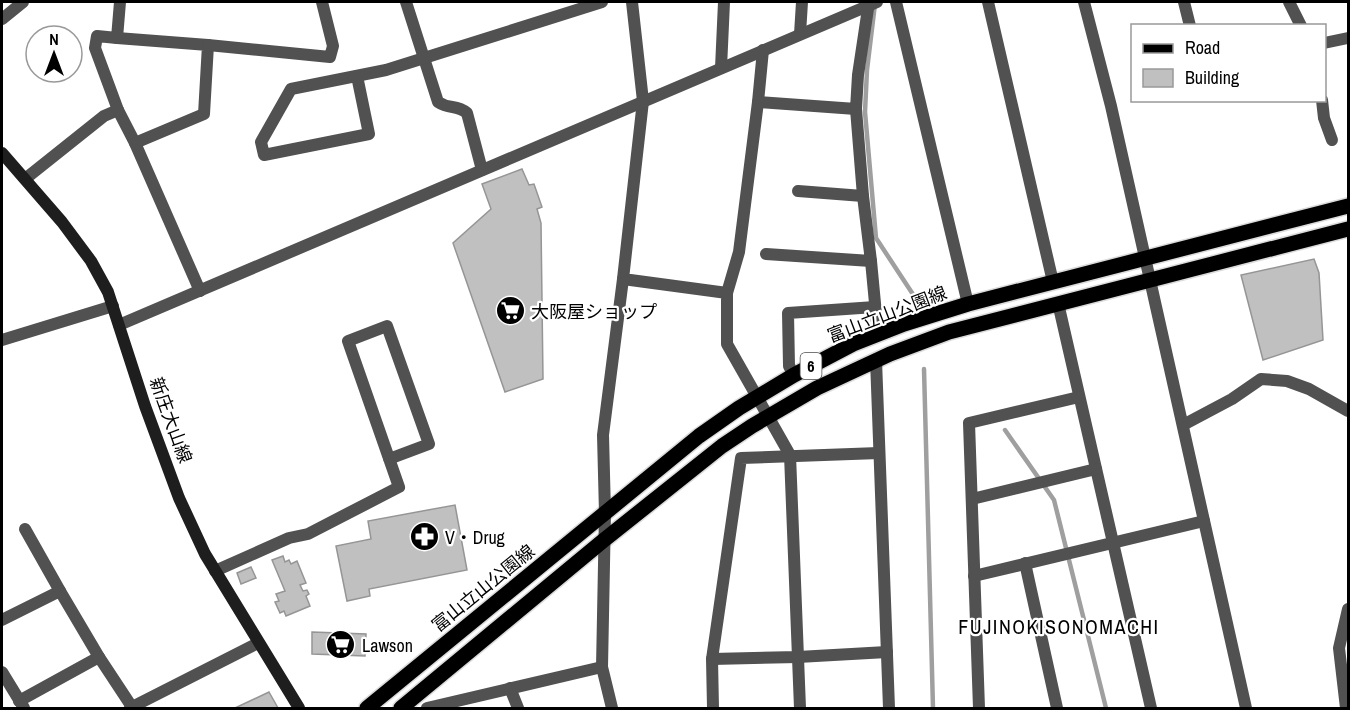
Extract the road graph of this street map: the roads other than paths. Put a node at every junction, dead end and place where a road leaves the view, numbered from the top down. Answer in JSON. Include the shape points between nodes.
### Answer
{"nodes":[{"id":1,"x":23,"y":2,"type":"edge"},
{"id":2,"x":120,"y":2,"type":"edge"},
{"id":3,"x":322,"y":2,"type":"edge"},
{"id":4,"x":406,"y":2,"type":"edge"},
{"id":5,"x":602,"y":2,"type":"edge"},
{"id":6,"x":632,"y":2,"type":"edge"},
{"id":7,"x":724,"y":2,"type":"edge"},
{"id":8,"x":802,"y":2,"type":"edge"},
{"id":9,"x":896,"y":2,"type":"edge"},
{"id":10,"x":988,"y":2,"type":"edge"},
{"id":11,"x":1084,"y":2,"type":"edge"},
{"id":12,"x":1184,"y":2,"type":"edge"},
{"id":13,"x":1288,"y":2,"type":"edge"},
{"id":14,"x":872,"y":3,"type":"edge"},
{"id":15,"x":2,"y":19,"type":"edge"},
{"id":16,"x":1190,"y":24,"type":"edge"},
{"id":17,"x":1300,"y":24,"type":"edge"},
{"id":18,"x":800,"y":34,"type":"junction"},
{"id":19,"x":117,"y":38,"type":"junction"},
{"id":20,"x":1348,"y":38,"type":"edge"},
{"id":21,"x":1326,"y":43,"type":"edge"},
{"id":22,"x":208,"y":45,"type":"junction"},
{"id":23,"x":763,"y":50,"type":"junction"},
{"id":24,"x":424,"y":58,"type":"junction"},
{"id":25,"x":721,"y":68,"type":"junction"},
{"id":26,"x":357,"y":76,"type":"junction"},
{"id":27,"x":643,"y":101,"type":"junction"},
{"id":28,"x":758,"y":102,"type":"junction"},
{"id":29,"x":1322,"y":102,"type":"edge"},
{"id":30,"x":856,"y":109,"type":"junction"},
{"id":31,"x":118,"y":110,"type":"junction"},
{"id":32,"x":1332,"y":140,"type":"dead end"},
{"id":33,"x":135,"y":143,"type":"junction"},
{"id":34,"x":2,"y":153,"type":"edge"},
{"id":35,"x":482,"y":170,"type":"junction"},
{"id":36,"x":25,"y":179,"type":"junction"},
{"id":37,"x":798,"y":191,"type":"dead end"},
{"id":38,"x":863,"y":196,"type":"junction"},
{"id":39,"x":1348,"y":206,"type":"edge"},
{"id":40,"x":1348,"y":229,"type":"edge"},
{"id":41,"x":766,"y":254,"type":"dead end"},
{"id":42,"x":1144,"y":260,"type":"junction"},
{"id":43,"x":871,"y":261,"type":"junction"},
{"id":44,"x":623,"y":279,"type":"junction"},
{"id":45,"x":1149,"y":280,"type":"junction"},
{"id":46,"x":1053,"y":282,"type":"junction"},
{"id":47,"x":200,"y":291,"type":"junction"},
{"id":48,"x":727,"y":293,"type":"junction"},
{"id":49,"x":1058,"y":303,"type":"junction"},
{"id":50,"x":968,"y":304,"type":"junction"},
{"id":51,"x":113,"y":306,"type":"junction"},
{"id":52,"x":875,"y":307,"type":"junction"},
{"id":53,"x":119,"y":326,"type":"junction"},
{"id":54,"x":878,"y":335,"type":"junction"},
{"id":55,"x":2,"y":340,"type":"edge"},
{"id":56,"x":876,"y":360,"type":"junction"},
{"id":57,"x":794,"y":375,"type":"junction"},
{"id":58,"x":758,"y":396,"type":"junction"},
{"id":59,"x":1079,"y":397,"type":"junction"},
{"id":60,"x":1348,"y":411,"type":"edge"},
{"id":61,"x":769,"y":416,"type":"junction"},
{"id":62,"x":1183,"y":426,"type":"junction"},
{"id":63,"x":879,"y":453,"type":"junction"},
{"id":64,"x":790,"y":455,"type":"junction"},
{"id":65,"x":389,"y":459,"type":"junction"},
{"id":66,"x":1096,"y":470,"type":"junction"},
{"id":67,"x":972,"y":499,"type":"junction"},
{"id":68,"x":605,"y":513,"type":"junction"},
{"id":69,"x":1204,"y":521,"type":"junction"},
{"id":70,"x":25,"y":528,"type":"dead end"},
{"id":71,"x":604,"y":540,"type":"junction"},
{"id":72,"x":1113,"y":542,"type":"junction"},
{"id":73,"x":1026,"y":563,"type":"junction"},
{"id":74,"x":215,"y":571,"type":"junction"},
{"id":75,"x":974,"y":576,"type":"junction"},
{"id":76,"x":60,"y":591,"type":"junction"},
{"id":77,"x":1348,"y":609,"type":"edge"},
{"id":78,"x":2,"y":620,"type":"edge"},
{"id":79,"x":258,"y":643,"type":"junction"},
{"id":80,"x":886,"y":652,"type":"junction"},
{"id":81,"x":99,"y":657,"type":"junction"},
{"id":82,"x":798,"y":657,"type":"junction"},
{"id":83,"x":712,"y":659,"type":"junction"},
{"id":84,"x":602,"y":667,"type":"junction"},
{"id":85,"x":2,"y":672,"type":"edge"},
{"id":86,"x":1345,"y":682,"type":"edge"},
{"id":87,"x":510,"y":688,"type":"junction"},
{"id":88,"x":21,"y":705,"type":"edge"},
{"id":89,"x":131,"y":708,"type":"edge"},
{"id":90,"x":298,"y":708,"type":"edge"},
{"id":91,"x":367,"y":708,"type":"edge"},
{"id":92,"x":401,"y":708,"type":"edge"},
{"id":93,"x":427,"y":708,"type":"edge"},
{"id":94,"x":518,"y":708,"type":"edge"},
{"id":95,"x":612,"y":708,"type":"edge"},
{"id":96,"x":713,"y":708,"type":"edge"},
{"id":97,"x":800,"y":708,"type":"edge"},
{"id":98,"x":889,"y":708,"type":"edge"},
{"id":99,"x":979,"y":708,"type":"edge"},
{"id":100,"x":1057,"y":708,"type":"edge"},
{"id":101,"x":1151,"y":708,"type":"edge"},
{"id":102,"x":1246,"y":708,"type":"edge"},
{"id":103,"x":1346,"y":708,"type":"edge"}],
"edges":[{"from":1,"to":15,"type":"street"},
{"from":2,"to":19,"type":"street"},
{"from":3,"to":22,"type":"street","via":[[333,46],[330,57]]},
{"from":4,"to":24,"type":"street"},
{"from":5,"to":24,"type":"street"},
{"from":6,"to":27,"type":"street"},
{"from":7,"to":25,"type":"street"},
{"from":8,"to":18,"type":"street"},
{"from":9,"to":50,"type":"street"},
{"from":10,"to":46,"type":"street"},
{"from":11,"to":42,"type":"street"},
{"from":12,"to":16,"type":"street"},
{"from":13,"to":17,"type":"street"},
{"from":14,"to":18,"type":"street"},
{"from":14,"to":30,"type":"street","via":[[858,75]]},
{"from":18,"to":23,"type":"street"},
{"from":19,"to":22,"type":"street"},
{"from":19,"to":31,"type":"street","via":[[97,36],[95,48]]},
{"from":20,"to":21,"type":"street"},
{"from":22,"to":33,"type":"street","via":[[204,114]]},
{"from":23,"to":25,"type":"street"},
{"from":23,"to":28,"type":"street"},
{"from":24,"to":26,"type":"street"},
{"from":24,"to":35,"type":"street","via":[[438,102],[446,107],[460,107],[467,113]]},
{"from":25,"to":27,"type":"street"},
{"from":26,"to":26,"type":"street","via":[[291,89],[261,142],[264,155],[369,134]]},
{"from":27,"to":35,"type":"street"},
{"from":27,"to":44,"type":"street"},
{"from":28,"to":30,"type":"street"},
{"from":28,"to":48,"type":"street","via":[[739,252]]},
{"from":29,"to":32,"type":"street"},
{"from":30,"to":38,"type":"street"},
{"from":31,"to":33,"type":"street"},
{"from":31,"to":36,"type":"street","via":[[104,116]]},
{"from":33,"to":47,"type":"street"},
{"from":34,"to":36,"type":"main road","name":"新庄大山線"},
{"from":35,"to":47,"type":"street"},
{"from":36,"to":51,"type":"main road","name":"新庄大山線","via":[[91,261]]},
{"from":37,"to":38,"type":"street"},
{"from":38,"to":43,"type":"street"},
{"from":39,"to":42,"type":"main road","name":"富山立山公園線","number":"6"},
{"from":40,"to":45,"type":"main road","number":"6"},
{"from":41,"to":43,"type":"street"},
{"from":42,"to":45,"type":"street"},
{"from":42,"to":46,"type":"main road","name":"富山立山公園線","number":"6"},
{"from":43,"to":52,"type":"street"},
{"from":44,"to":48,"type":"street"},
{"from":44,"to":68,"type":"street","via":[[603,435]]},
{"from":45,"to":49,"type":"main road","number":"6"},
{"from":45,"to":62,"type":"street"},
{"from":46,"to":50,"type":"main road","name":"富山立山公園線","number":"6"},
{"from":47,"to":53,"type":"street"},
{"from":48,"to":58,"type":"street","via":[[727,344]]},
{"from":49,"to":56,"type":"main road","number":"6","via":[[949,332]]},
{"from":49,"to":59,"type":"street"},
{"from":50,"to":54,"type":"main road","name":"富山立山公園線","number":"6"},
{"from":51,"to":53,"type":"main road","name":"新庄大山線"},
{"from":51,"to":55,"type":"street"},
{"from":52,"to":54,"type":"street"},
{"from":52,"to":57,"type":"street","via":[[788,313],[789,366]]},
{"from":53,"to":74,"type":"main road","name":"新庄大山線","via":[[179,498]]},
{"from":54,"to":57,"type":"main road","name":"富山立山公園線","number":"6"},
{"from":56,"to":61,"type":"main road","number":"6","via":[[817,387]]},
{"from":56,"to":63,"type":"street"},
{"from":57,"to":58,"type":"main road","name":"富山立山公園線","number":"6"},
{"from":58,"to":61,"type":"street"},
{"from":58,"to":68,"type":"main road","name":"富山立山公園線","number":"6","via":[[668,460]]},
{"from":59,"to":66,"type":"street"},
{"from":59,"to":67,"type":"street","via":[[969,423]]},
{"from":60,"to":62,"type":"street","via":[[1309,389],[1287,381],[1261,379]]},
{"from":61,"to":64,"type":"street"},
{"from":61,"to":71,"type":"main road","number":"6","via":[[689,470]]},
{"from":62,"to":69,"type":"street"},
{"from":63,"to":64,"type":"street"},
{"from":63,"to":80,"type":"street"},
{"from":64,"to":82,"type":"street"},
{"from":64,"to":83,"type":"street","via":[[741,458]]},
{"from":65,"to":65,"type":"street","via":[[348,341],[387,326],[429,444]]},
{"from":65,"to":74,"type":"street","via":[[399,487],[308,534],[289,538]]},
{"from":66,"to":67,"type":"street"},
{"from":66,"to":72,"type":"street"},
{"from":67,"to":75,"type":"street"},
{"from":68,"to":71,"type":"street"},
{"from":68,"to":91,"type":"main road","name":"富山立山公園線","number":"6"},
{"from":69,"to":72,"type":"street"},
{"from":69,"to":102,"type":"street"},
{"from":70,"to":76,"type":"street"},
{"from":71,"to":84,"type":"street"},
{"from":71,"to":92,"type":"main road","number":"6"},
{"from":72,"to":73,"type":"street"},
{"from":72,"to":101,"type":"street"},
{"from":73,"to":75,"type":"street"},
{"from":73,"to":100,"type":"street"},
{"from":74,"to":79,"type":"main road","name":"新庄大山線"},
{"from":75,"to":99,"type":"street"},
{"from":76,"to":78,"type":"street"},
{"from":76,"to":81,"type":"street"},
{"from":77,"to":86,"type":"street","via":[[1339,648]]},
{"from":79,"to":89,"type":"street"},
{"from":79,"to":90,"type":"main road","name":"新庄大山線"},
{"from":80,"to":82,"type":"street"},
{"from":80,"to":98,"type":"street"},
{"from":81,"to":88,"type":"street"},
{"from":81,"to":89,"type":"street"},
{"from":82,"to":83,"type":"street"},
{"from":82,"to":97,"type":"street"},
{"from":83,"to":96,"type":"street"},
{"from":84,"to":87,"type":"street"},
{"from":84,"to":95,"type":"street"},
{"from":85,"to":88,"type":"street"},
{"from":86,"to":103,"type":"street"},
{"from":87,"to":93,"type":"street"},
{"from":87,"to":94,"type":"street"}]}
